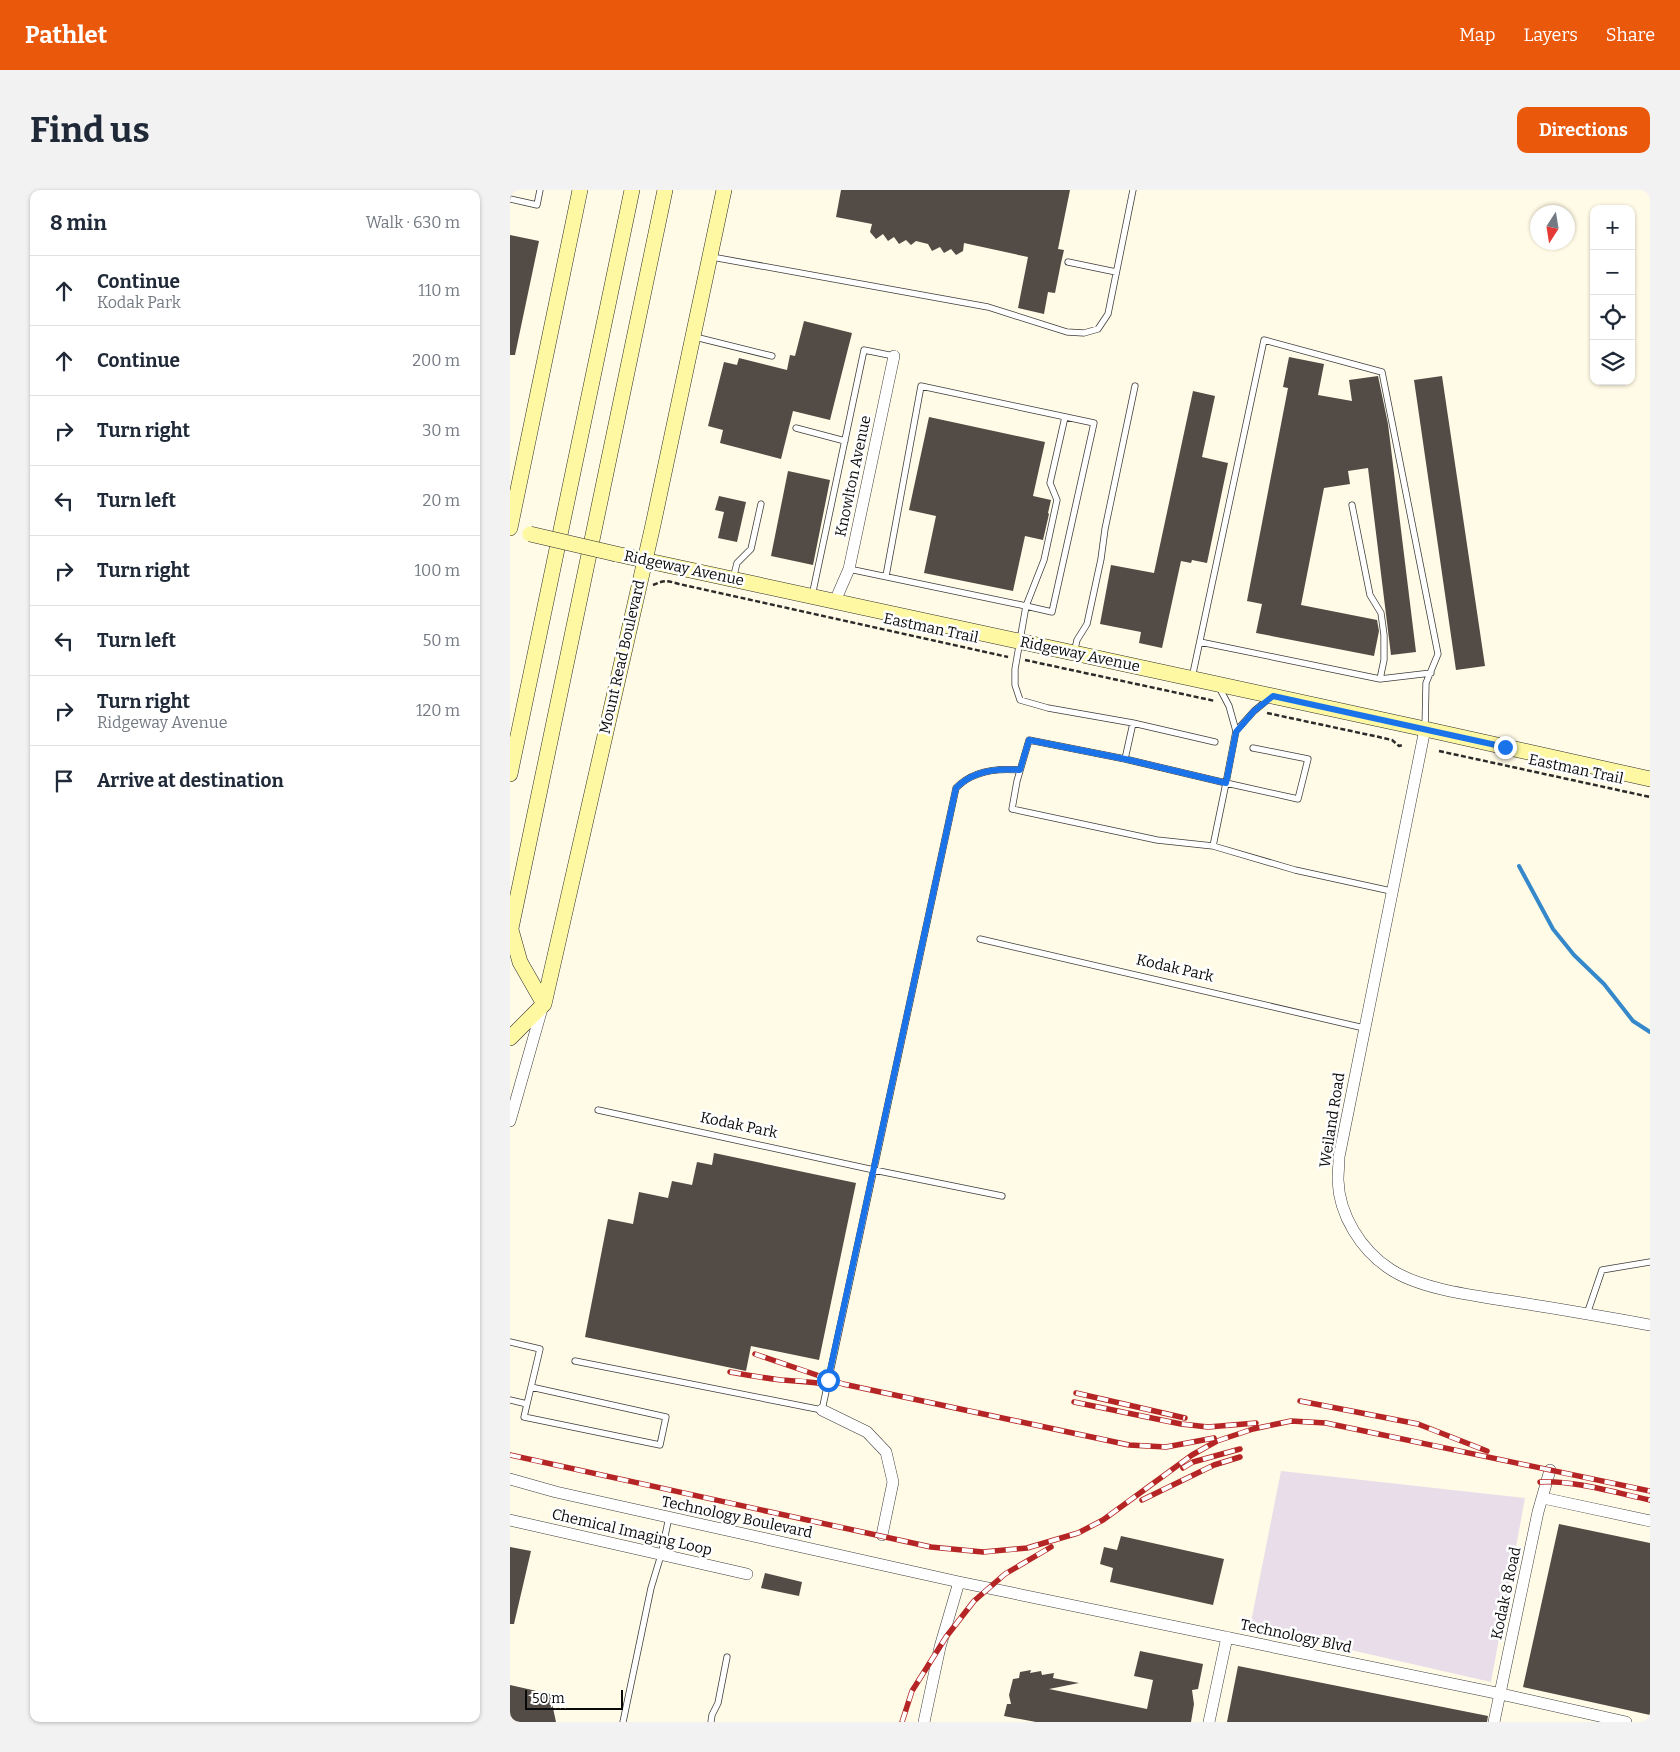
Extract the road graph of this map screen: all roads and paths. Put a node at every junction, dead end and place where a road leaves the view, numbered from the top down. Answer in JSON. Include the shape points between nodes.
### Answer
{"nodes":[{"id":1,"x":540,"y":190,"type":"edge"},
{"id":2,"x":580,"y":190,"type":"edge"},
{"id":3,"x":632,"y":190,"type":"edge"},
{"id":4,"x":665,"y":190,"type":"edge"},
{"id":5,"x":724,"y":190,"type":"edge"},
{"id":6,"x":1133,"y":190,"type":"edge"},
{"id":7,"x":510,"y":199,"type":"edge"},
{"id":8,"x":710,"y":256,"type":"junction"},
{"id":9,"x":1068,"y":262,"type":"dead end"},
{"id":10,"x":1116,"y":272,"type":"junction"},
{"id":11,"x":693,"y":337,"type":"junction"},
{"id":12,"x":772,"y":356,"type":"dead end"},
{"id":13,"x":894,"y":356,"type":"joint"},
{"id":14,"x":1135,"y":386,"type":"dead end"},
{"id":15,"x":1065,"y":417,"type":"junction"},
{"id":16,"x":796,"y":428,"type":"dead end"},
{"id":17,"x":845,"y":441,"type":"junction"},
{"id":18,"x":760,"y":504,"type":"dead end"},
{"id":19,"x":1352,"y":505,"type":"dead end"},
{"id":20,"x":510,"y":529,"type":"edge"},
{"id":21,"x":644,"y":559,"type":"junction"},
{"id":22,"x":849,"y":568,"type":"junction"},
{"id":23,"x":886,"y":576,"type":"junction"},
{"id":24,"x":733,"y":579,"type":"junction"},
{"id":25,"x":639,"y":582,"type":"junction"},
{"id":26,"x":812,"y":596,"type":"junction"},
{"id":27,"x":835,"y":601,"type":"junction"},
{"id":28,"x":1026,"y":606,"type":"junction"},
{"id":29,"x":1021,"y":641,"type":"junction"},
{"id":30,"x":1200,"y":642,"type":"junction"},
{"id":31,"x":1074,"y":653,"type":"junction"},
{"id":32,"x":1018,"y":659,"type":"junction"},
{"id":33,"x":1430,"y":673,"type":"junction"},
{"id":34,"x":1192,"y":678,"type":"junction"},
{"id":35,"x":1380,"y":679,"type":"junction"},
{"id":36,"x":1217,"y":684,"type":"junction"},
{"id":37,"x":1273,"y":696,"type":"junction"},
{"id":38,"x":1219,"y":702,"type":"dead end"},
{"id":39,"x":1263,"y":712,"type":"dead end"},
{"id":40,"x":1133,"y":723,"type":"junction"},
{"id":41,"x":1425,"y":729,"type":"junction"},
{"id":42,"x":1236,"y":732,"type":"junction"},
{"id":43,"x":1215,"y":742,"type":"dead end"},
{"id":44,"x":1403,"y":745,"type":"dead end"},
{"id":45,"x":1253,"y":748,"type":"dead end"},
{"id":46,"x":1439,"y":751,"type":"dead end"},
{"id":47,"x":1125,"y":759,"type":"junction"},
{"id":48,"x":1020,"y":770,"type":"junction"},
{"id":49,"x":510,"y":774,"type":"edge"},
{"id":50,"x":1650,"y":779,"type":"edge"},
{"id":51,"x":1226,"y":783,"type":"junction"},
{"id":52,"x":1650,"y":796,"type":"edge"},
{"id":53,"x":1213,"y":846,"type":"junction"},
{"id":54,"x":1391,"y":891,"type":"junction"},
{"id":55,"x":510,"y":932,"type":"edge"},
{"id":56,"x":980,"y":938,"type":"dead end"},
{"id":57,"x":544,"y":1004,"type":"junction"},
{"id":58,"x":1364,"y":1028,"type":"junction"},
{"id":59,"x":510,"y":1038,"type":"edge"},
{"id":60,"x":598,"y":1110,"type":"dead end"},
{"id":61,"x":510,"y":1121,"type":"edge"},
{"id":62,"x":874,"y":1170,"type":"junction"},
{"id":63,"x":1002,"y":1196,"type":"dead end"},
{"id":64,"x":1650,"y":1262,"type":"edge"},
{"id":65,"x":1587,"y":1314,"type":"junction"},
{"id":66,"x":1650,"y":1326,"type":"edge"},
{"id":67,"x":510,"y":1342,"type":"edge"},
{"id":68,"x":575,"y":1361,"type":"dead end"},
{"id":69,"x":531,"y":1387,"type":"junction"},
{"id":70,"x":510,"y":1400,"type":"edge"},
{"id":71,"x":527,"y":1404,"type":"junction"},
{"id":72,"x":822,"y":1410,"type":"junction"},
{"id":73,"x":1550,"y":1470,"type":"dead end"},
{"id":74,"x":510,"y":1479,"type":"edge"},
{"id":75,"x":1543,"y":1498,"type":"junction"},
{"id":76,"x":669,"y":1517,"type":"junction"},
{"id":77,"x":510,"y":1520,"type":"edge"},
{"id":78,"x":1650,"y":1521,"type":"edge"},
{"id":79,"x":882,"y":1535,"type":"dead end"},
{"id":80,"x":661,"y":1555,"type":"junction"},
{"id":81,"x":746,"y":1574,"type":"dead end"},
{"id":82,"x":959,"y":1582,"type":"junction"},
{"id":83,"x":1227,"y":1637,"type":"junction"},
{"id":84,"x":727,"y":1656,"type":"dead end"},
{"id":85,"x":1501,"y":1694,"type":"junction"},
{"id":86,"x":623,"y":1722,"type":"edge"},
{"id":87,"x":711,"y":1722,"type":"edge"},
{"id":88,"x":924,"y":1722,"type":"edge"},
{"id":89,"x":1209,"y":1722,"type":"edge"},
{"id":90,"x":1494,"y":1722,"type":"edge"},
{"id":91,"x":1626,"y":1722,"type":"edge"}],
"edges":[{"from":1,"to":7,"type":"lane","via":[[537,205]]},
{"from":2,"to":20,"type":"main road"},
{"from":3,"to":49,"type":"main road"},
{"from":4,"to":55,"type":"main road"},
{"from":5,"to":8,"type":"main road","name":"Mount Read Boulevard"},
{"from":6,"to":10,"type":"lane"},
{"from":8,"to":10,"type":"lane","via":[[988,307],[1067,332],[1084,333],[1098,329],[1108,314]]},
{"from":8,"to":11,"type":"main road","name":"Mount Read Boulevard"},
{"from":9,"to":10,"type":"lane"},
{"from":11,"to":12,"type":"lane"},
{"from":11,"to":21,"type":"main road","name":"Mount Read Boulevard"},
{"from":13,"to":17,"type":"lane","via":[[864,350]]},
{"from":13,"to":22,"type":"street","name":"Knowlton Avenue"},
{"from":14,"to":31,"type":"lane","via":[[1087,624],[1077,640]]},
{"from":15,"to":23,"type":"lane","via":[[921,386]]},
{"from":15,"to":28,"type":"lane","via":[[1050,483],[1057,500],[1044,560]]},
{"from":15,"to":28,"type":"lane","via":[[1094,423],[1052,612]]},
{"from":16,"to":17,"type":"lane"},
{"from":17,"to":26,"type":"lane"},
{"from":18,"to":24,"type":"lane","via":[[751,550],[737,563]]},
{"from":19,"to":35,"type":"lane","via":[[1370,595],[1381,613],[1384,660]]},
{"from":20,"to":21,"type":"main road","name":"Ridgeway Avenue","bridge":true},
{"from":21,"to":24,"type":"main road","name":"Ridgeway Avenue"},
{"from":21,"to":25,"type":"main road","name":"Mount Read Boulevard"},
{"from":22,"to":23,"type":"lane"},
{"from":22,"to":27,"type":"street","name":"Knowlton Avenue"},
{"from":23,"to":28,"type":"lane"},
{"from":24,"to":26,"type":"main road","name":"Ridgeway Avenue"},
{"from":25,"to":32,"type":"path","name":"Eastman Trail","via":[[654,585],[667,580]]},
{"from":25,"to":57,"type":"main road","name":"Mount Read Boulevard"},
{"from":26,"to":27,"type":"main road","name":"Ridgeway Avenue"},
{"from":27,"to":29,"type":"main road","name":"Ridgeway Avenue"},
{"from":28,"to":29,"type":"lane"},
{"from":29,"to":31,"type":"main road","name":"Ridgeway Avenue"},
{"from":29,"to":32,"type":"lane"},
{"from":30,"to":33,"type":"lane","via":[[1264,340],[1382,372],[1438,654]]},
{"from":30,"to":34,"type":"lane"},
{"from":30,"to":35,"type":"lane"},
{"from":31,"to":34,"type":"main road","name":"Ridgeway Avenue"},
{"from":32,"to":38,"type":"path","name":"Eastman Trail"},
{"from":32,"to":40,"type":"lane","via":[[1014,685],[1020,700]]},
{"from":33,"to":35,"type":"lane"},
{"from":33,"to":41,"type":"lane","via":[[1426,684]]},
{"from":34,"to":36,"type":"main road","name":"Ridgeway Avenue"},
{"from":36,"to":37,"type":"main road","name":"Ridgeway Avenue"},
{"from":36,"to":42,"type":"lane","via":[[1229,706]]},
{"from":37,"to":41,"type":"main road","name":"Ridgeway Avenue"},
{"from":37,"to":42,"type":"lane"},
{"from":39,"to":44,"type":"path"},
{"from":40,"to":43,"type":"lane"},
{"from":40,"to":47,"type":"lane"},
{"from":41,"to":50,"type":"main road","name":"Ridgeway Avenue"},
{"from":41,"to":54,"type":"street","name":"Weiland Road"},
{"from":42,"to":51,"type":"lane"},
{"from":45,"to":51,"type":"lane","via":[[1308,759],[1298,799]]},
{"from":46,"to":52,"type":"path","name":"Eastman Trail"},
{"from":47,"to":48,"type":"lane","via":[[1029,740]]},
{"from":47,"to":51,"type":"lane"},
{"from":48,"to":53,"type":"lane","via":[[1012,809],[1157,840]]},
{"from":48,"to":62,"type":"lane","via":[[986,772],[971,777],[956,788]]},
{"from":51,"to":53,"type":"lane"},
{"from":53,"to":54,"type":"lane","via":[[1295,870]]},
{"from":54,"to":58,"type":"street","name":"Weiland Road"},
{"from":55,"to":57,"type":"main road","via":[[520,962]]},
{"from":56,"to":58,"type":"lane","name":"Kodak Park"},
{"from":57,"to":59,"type":"main road"},
{"from":57,"to":61,"type":"street","name":"Mount Read Boulevard"},
{"from":58,"to":65,"type":"street","name":"Weiland Road","via":[[1339,1157],[1338,1182],[1343,1204],[1359,1240],[1391,1270],[1419,1283]]},
{"from":60,"to":62,"type":"lane","name":"Kodak Park"},
{"from":62,"to":63,"type":"lane","name":"Kodak Park"},
{"from":62,"to":72,"type":"lane"},
{"from":64,"to":65,"type":"lane","via":[[1602,1270]]},
{"from":65,"to":66,"type":"street","name":"Weiland Road"},
{"from":67,"to":69,"type":"lane","via":[[540,1348]]},
{"from":68,"to":72,"type":"lane"},
{"from":69,"to":71,"type":"lane"},
{"from":69,"to":71,"type":"lane","via":[[666,1417],[660,1445],[524,1417]]},
{"from":70,"to":71,"type":"lane"},
{"from":72,"to":79,"type":"street","via":[[867,1432],[886,1452],[893,1482]]},
{"from":73,"to":75,"type":"street","name":"Kodak 8 Road"},
{"from":74,"to":76,"type":"street","name":"Technology Boulevard"},
{"from":75,"to":78,"type":"street"},
{"from":75,"to":85,"type":"street","name":"Kodak 8 Road"},
{"from":76,"to":80,"type":"lane"},
{"from":76,"to":82,"type":"street","name":"Technology Boulevard"},
{"from":77,"to":80,"type":"street","name":"Chemical Imaging Loop"},
{"from":80,"to":81,"type":"street","name":"Chemical Imaging Loop"},
{"from":80,"to":86,"type":"lane"},
{"from":82,"to":83,"type":"street","name":"Technology Blvd"},
{"from":82,"to":88,"type":"street","via":[[940,1647]]},
{"from":83,"to":85,"type":"street","name":"Technology Blvd"},
{"from":83,"to":89,"type":"street"},
{"from":84,"to":87,"type":"lane"},
{"from":85,"to":90,"type":"street"},
{"from":85,"to":91,"type":"street","name":"Technology Blvd"}]}
